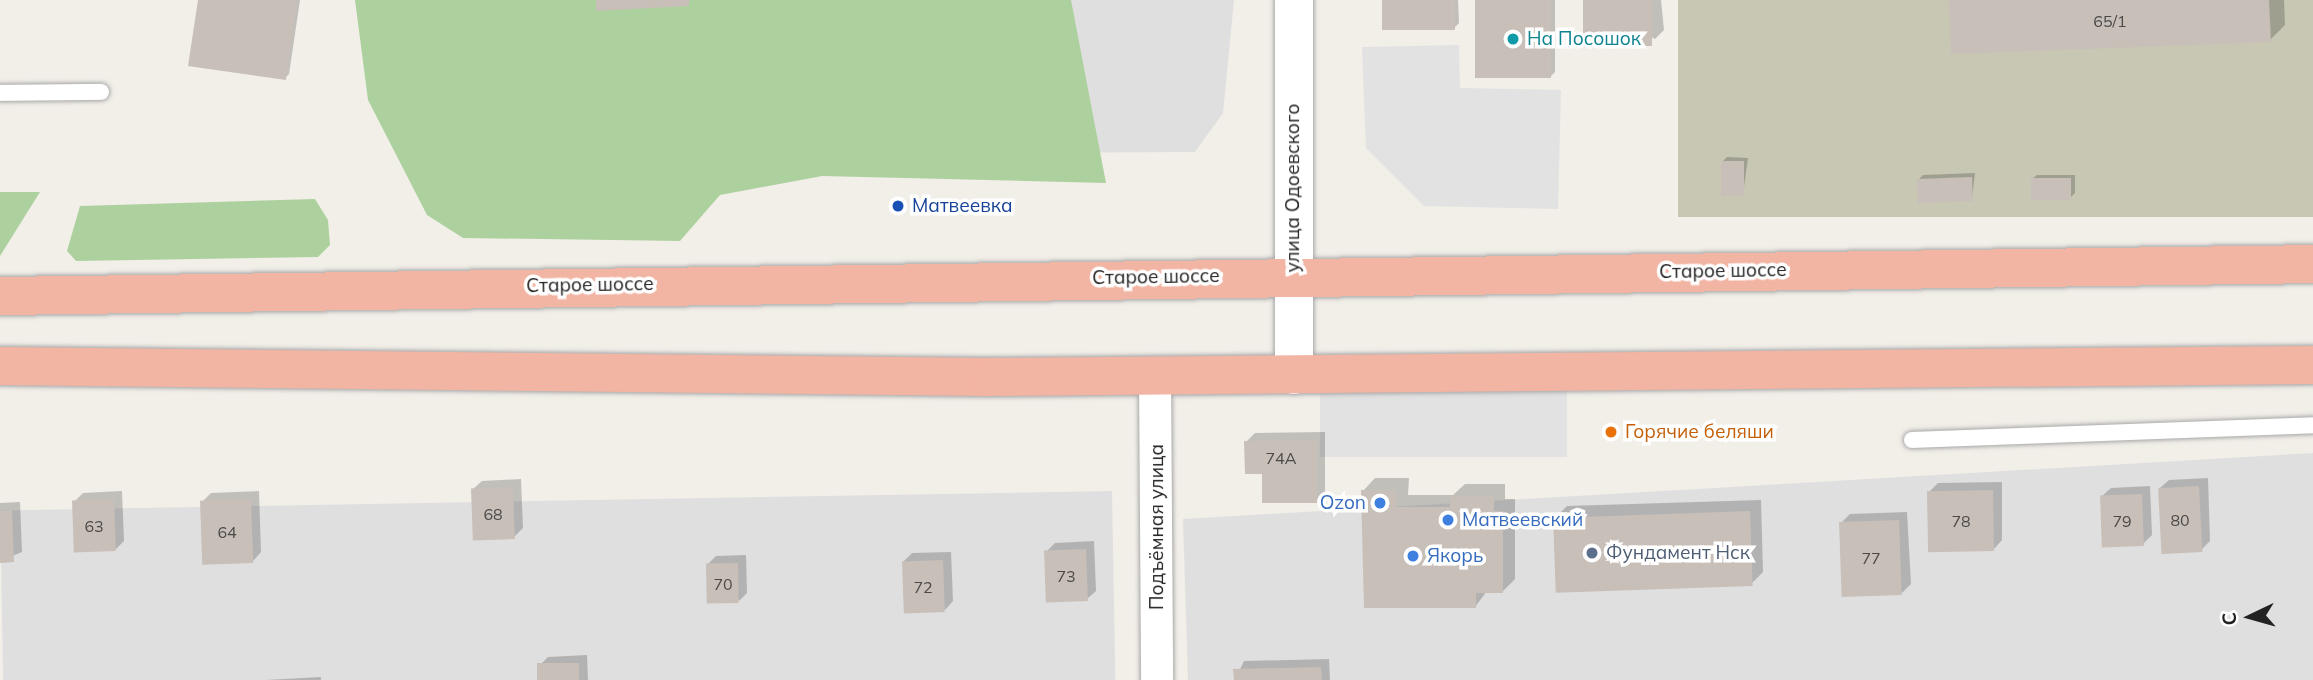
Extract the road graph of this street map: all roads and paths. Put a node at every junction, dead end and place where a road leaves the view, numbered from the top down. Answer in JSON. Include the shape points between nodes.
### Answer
{"nodes":[{"id":1,"x":1294,"y":0,"type":"edge"},
{"id":2,"x":101,"y":92,"type":"dead end"},
{"id":3,"x":0,"y":93,"type":"edge"},
{"id":4,"x":2313,"y":264,"type":"edge"},
{"id":5,"x":1292,"y":274,"type":"junction"},
{"id":6,"x":0,"y":296,"type":"edge"},
{"id":7,"x":2313,"y":365,"type":"edge"},
{"id":8,"x":0,"y":366,"type":"edge"},
{"id":9,"x":1155,"y":375,"type":"junction"},
{"id":10,"x":1294,"y":375,"type":"junction"},
{"id":11,"x":2313,"y":425,"type":"edge"},
{"id":12,"x":1912,"y":440,"type":"dead end"},
{"id":13,"x":1157,"y":680,"type":"edge"}],
"edges":[{"from":1,"to":5,"type":"street","name":"улица Одоевского"},
{"from":2,"to":3,"type":"lane"},
{"from":4,"to":5,"type":"highway","name":"Старое шоссе"},
{"from":5,"to":6,"type":"highway","name":"Старое шоссе"},
{"from":5,"to":10,"type":"street","name":"улица Одоевского"},
{"from":7,"to":10,"type":"highway"},
{"from":8,"to":9,"type":"highway"},
{"from":9,"to":10,"type":"highway"},
{"from":9,"to":13,"type":"street","name":"Подъёмная улица"},
{"from":11,"to":12,"type":"lane"}]}
